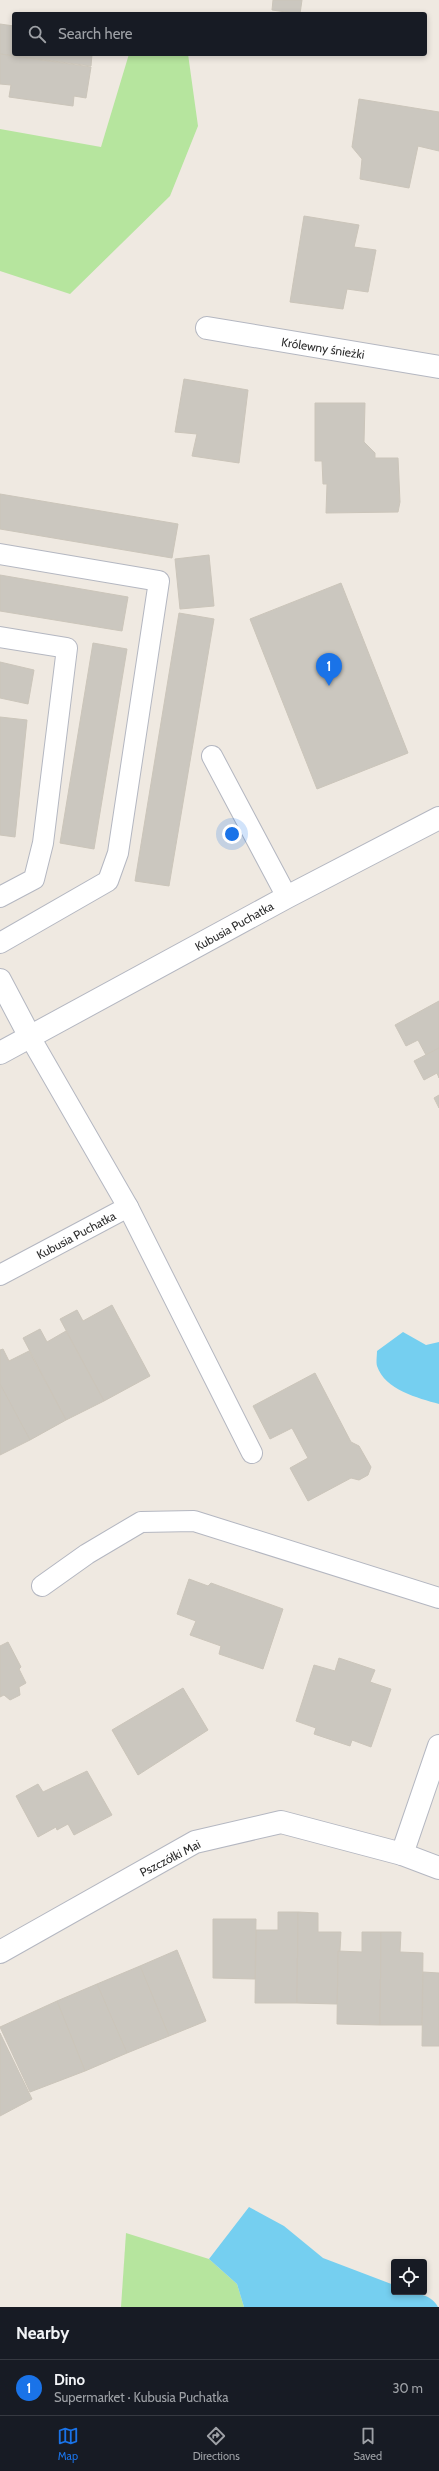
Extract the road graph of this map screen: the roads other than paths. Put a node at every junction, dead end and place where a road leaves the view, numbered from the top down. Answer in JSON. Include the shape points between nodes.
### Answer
{"nodes":[{"id":1,"x":207,"y":328,"type":"dead end"},
{"id":2,"x":439,"y":367,"type":"edge"},
{"id":3,"x":0,"y":554,"type":"edge"},
{"id":4,"x":0,"y":637,"type":"edge"},
{"id":5,"x":212,"y":756,"type":"dead end"},
{"id":6,"x":439,"y":818,"type":"edge"},
{"id":7,"x":0,"y":897,"type":"edge"},
{"id":8,"x":287,"y":897,"type":"junction"},
{"id":9,"x":0,"y":943,"type":"edge"},
{"id":10,"x":0,"y":980,"type":"edge"},
{"id":11,"x":30,"y":1037,"type":"junction"},
{"id":12,"x":0,"y":1053,"type":"edge"},
{"id":13,"x":128,"y":1207,"type":"junction"},
{"id":14,"x":0,"y":1275,"type":"edge"},
{"id":15,"x":252,"y":1453,"type":"dead end"},
{"id":16,"x":42,"y":1586,"type":"dead end"},
{"id":17,"x":439,"y":1598,"type":"edge"},
{"id":18,"x":439,"y":1746,"type":"edge"},
{"id":19,"x":402,"y":1854,"type":"junction"},
{"id":20,"x":439,"y":1868,"type":"edge"},
{"id":21,"x":0,"y":1952,"type":"edge"}],
"edges":[{"from":1,"to":2,"type":"street","name":"Królewny śnieżki"},
{"from":3,"to":9,"type":"lane","via":[[158,581],[118,853],[108,881]]},
{"from":4,"to":7,"type":"lane","via":[[67,648],[42,843],[34,878]]},
{"from":5,"to":8,"type":"lane"},
{"from":6,"to":8,"type":"street","name":"Kubusia Puchatka"},
{"from":8,"to":11,"type":"street","name":"Kubusia Puchatka"},
{"from":10,"to":11,"type":"street"},
{"from":11,"to":12,"type":"street","name":"Kubusia Puchatka"},
{"from":11,"to":13,"type":"lane","name":"Kubusia Puchatka"},
{"from":13,"to":14,"type":"lane","name":"Kubusia Puchatka"},
{"from":13,"to":15,"type":"lane"},
{"from":16,"to":17,"type":"lane","via":[[87,1554],[141,1522],[194,1521]]},
{"from":18,"to":19,"type":"street"},
{"from":19,"to":20,"type":"street","name":"Pszczółki Mai"},
{"from":19,"to":21,"type":"street","name":"Pszczółki Mai","via":[[281,1822],[203,1840],[195,1842]]}]}
